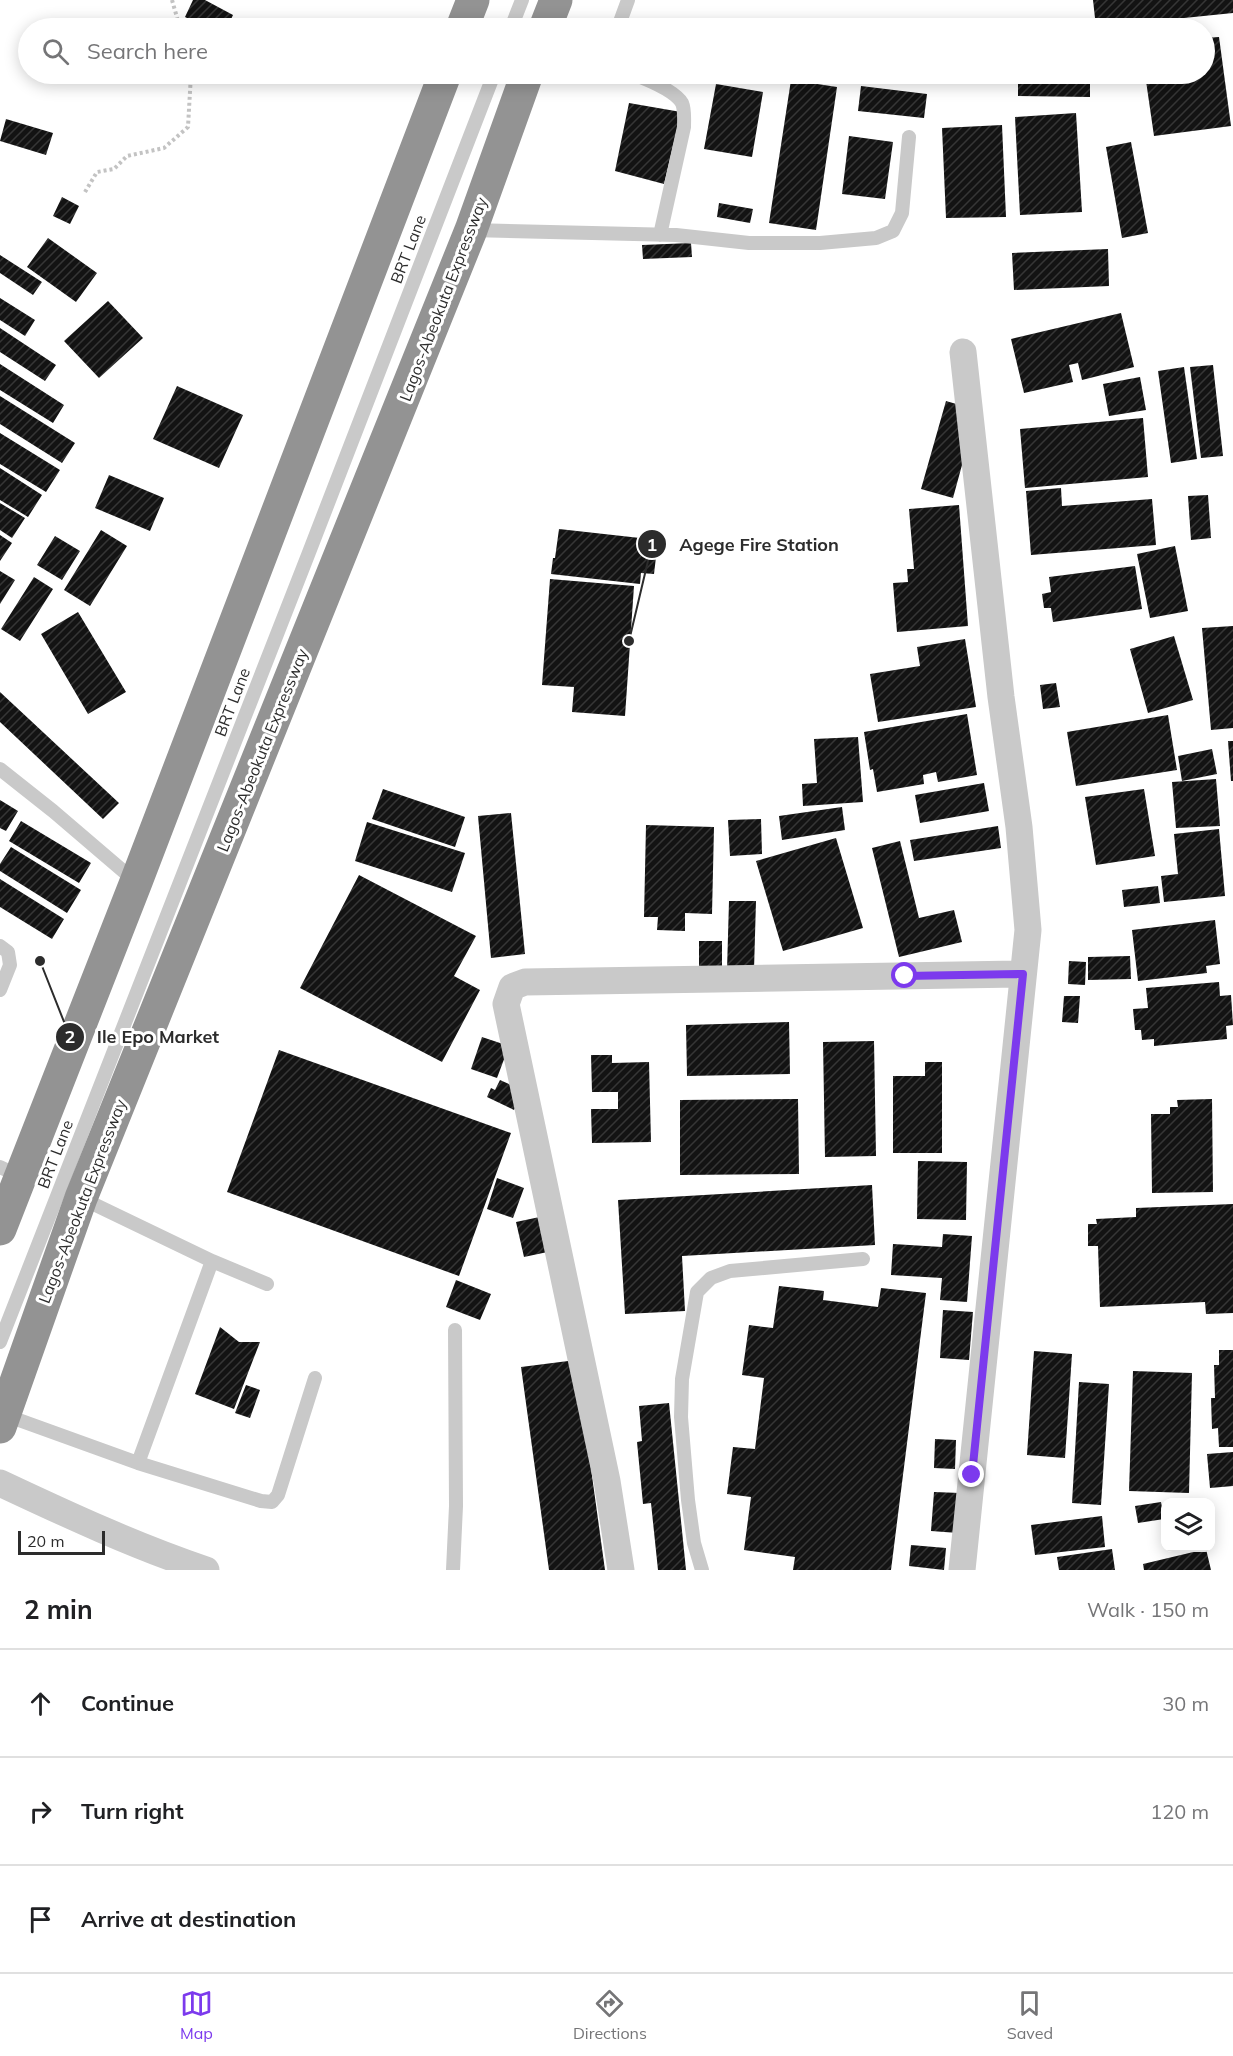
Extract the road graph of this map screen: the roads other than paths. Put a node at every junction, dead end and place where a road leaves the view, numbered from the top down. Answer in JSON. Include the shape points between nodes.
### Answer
{"nodes":[{"id":1,"x":473,"y":0,"type":"edge"},
{"id":2,"x":522,"y":0,"type":"edge"},
{"id":3,"x":556,"y":0,"type":"edge"},
{"id":4,"x":628,"y":0,"type":"edge"},
{"id":5,"x":466,"y":18,"type":"edge"},
{"id":6,"x":515,"y":18,"type":"edge"},
{"id":7,"x":549,"y":18,"type":"edge"},
{"id":8,"x":621,"y":18,"type":"edge"},
{"id":9,"x":441,"y":84,"type":"edge"},
{"id":10,"x":490,"y":84,"type":"edge"},
{"id":11,"x":523,"y":84,"type":"edge"},
{"id":12,"x":653,"y":84,"type":"edge"},
{"id":13,"x":909,"y":137,"type":"dead end"},
{"id":14,"x":471,"y":230,"type":"junction"},
{"id":15,"x":660,"y":235,"type":"junction"},
{"id":16,"x":963,"y":352,"type":"dead end"},
{"id":17,"x":0,"y":769,"type":"edge"},
{"id":18,"x":136,"y":882,"type":"junction"},
{"id":19,"x":0,"y":946,"type":"edge"},
{"id":20,"x":1023,"y":974,"type":"junction"},
{"id":21,"x":0,"y":990,"type":"edge"},
{"id":22,"x":11,"y":1172,"type":"edge"},
{"id":23,"x":81,"y":1198,"type":"junction"},
{"id":24,"x":0,"y":1229,"type":"edge"},
{"id":25,"x":863,"y":1259,"type":"dead end"},
{"id":26,"x":212,"y":1261,"type":"junction"},
{"id":27,"x":267,"y":1284,"type":"dead end"},
{"id":28,"x":455,"y":1330,"type":"dead end"},
{"id":29,"x":0,"y":1342,"type":"edge"},
{"id":30,"x":315,"y":1378,"type":"dead end"},
{"id":31,"x":2,"y":1421,"type":"edge"},
{"id":32,"x":138,"y":1463,"type":"junction"},
{"id":33,"x":0,"y":1483,"type":"edge"},
{"id":34,"x":206,"y":1570,"type":"edge"},
{"id":35,"x":453,"y":1570,"type":"edge"},
{"id":36,"x":621,"y":1570,"type":"edge"},
{"id":37,"x":702,"y":1570,"type":"edge"},
{"id":38,"x":962,"y":1570,"type":"edge"}],
"edges":[{"from":1,"to":5,"type":"highway"},
{"from":2,"to":6,"type":"lane"},
{"from":3,"to":7,"type":"highway"},
{"from":4,"to":8,"type":"lane"},
{"from":9,"to":18,"type":"highway"},
{"from":10,"to":29,"type":"lane","name":"BRT Lane"},
{"from":11,"to":14,"type":"highway","name":"Lagos-Abeokuta Expressway"},
{"from":12,"to":15,"type":"lane","via":[[682,102],[684,114]]},
{"from":13,"to":15,"type":"lane","via":[[902,213],[893,231],[876,238],[749,243]]},
{"from":14,"to":15,"type":"lane"},
{"from":14,"to":23,"type":"highway","name":"Lagos-Abeokuta Expressway"},
{"from":16,"to":20,"type":"street","via":[[1025,885],[1028,930]]},
{"from":17,"to":18,"type":"lane"},
{"from":18,"to":22,"type":"highway"},
{"from":19,"to":21,"type":"lane","via":[[9,952],[10,965]]},
{"from":20,"to":36,"type":"street","via":[[525,982],[512,987],[506,1004],[607,1481]]},
{"from":20,"to":38,"type":"street"},
{"from":22,"to":24,"type":"highway"},
{"from":23,"to":26,"type":"lane"},
{"from":23,"to":31,"type":"highway","name":"Lagos-Abeokuta Expressway"},
{"from":25,"to":37,"type":"lane","via":[[730,1271],[711,1278],[697,1292],[682,1378],[681,1417],[688,1500]]},
{"from":26,"to":27,"type":"lane"},
{"from":26,"to":32,"type":"lane"},
{"from":28,"to":35,"type":"lane"},
{"from":30,"to":32,"type":"lane","via":[[279,1495],[272,1502]]},
{"from":31,"to":32,"type":"lane"},
{"from":33,"to":34,"type":"street","via":[[90,1525]]}]}
